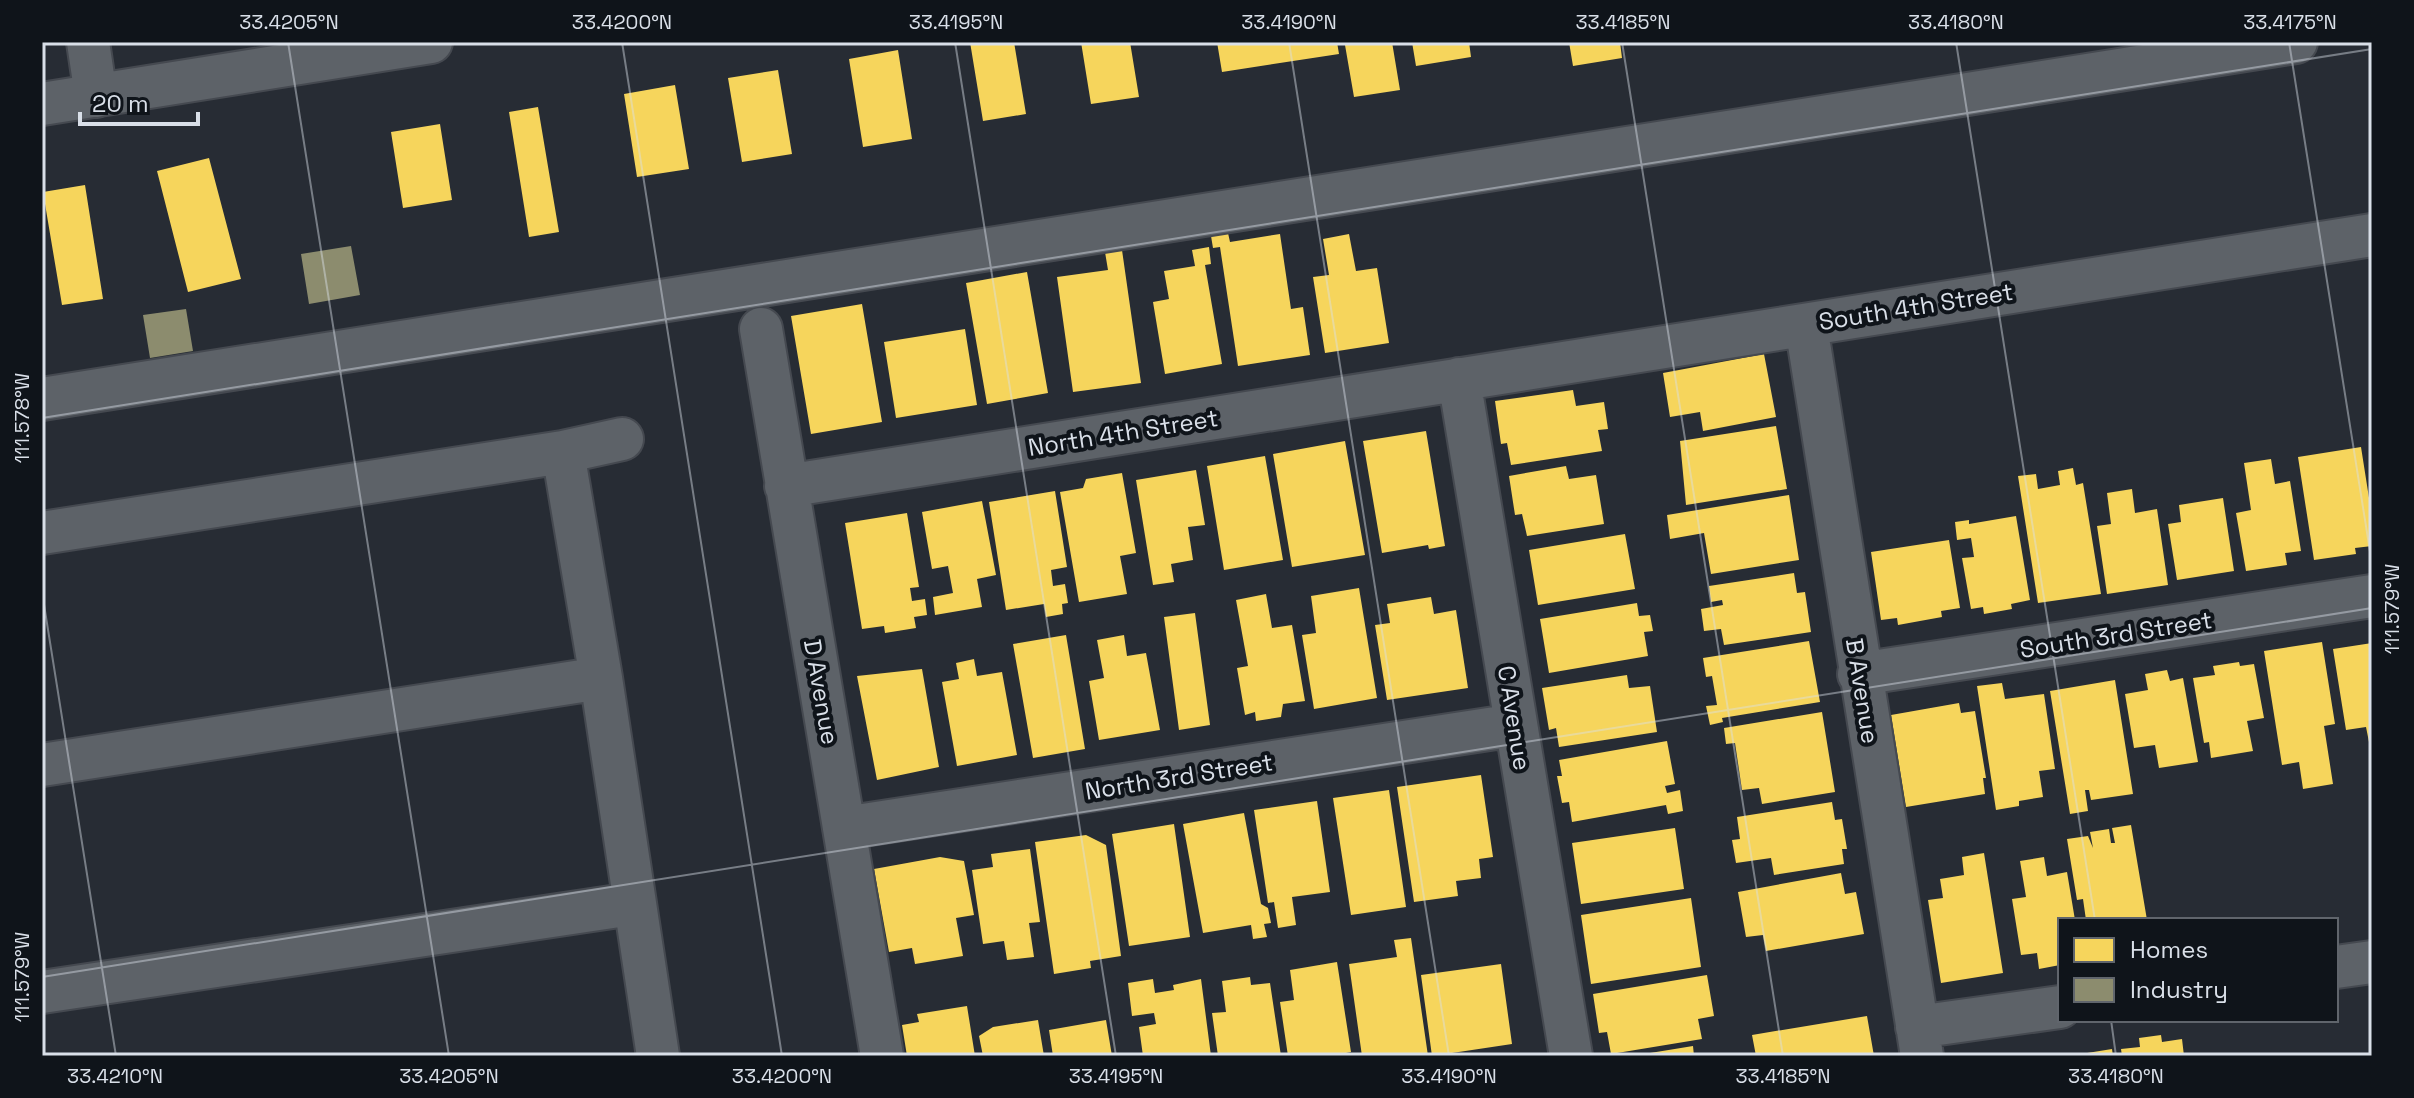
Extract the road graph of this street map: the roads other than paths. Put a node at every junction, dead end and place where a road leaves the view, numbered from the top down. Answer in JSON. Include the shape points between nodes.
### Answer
{"nodes":[{"id":1,"x":88,"y":42,"type":"edge"},
{"id":2,"x":431,"y":42,"type":"edge"},
{"id":3,"x":2296,"y":42,"type":"edge"},
{"id":4,"x":383,"y":46,"type":"edge"},
{"id":5,"x":96,"y":96,"type":"junction"},
{"id":6,"x":42,"y":104,"type":"edge"},
{"id":7,"x":2372,"y":235,"type":"edge"},
{"id":8,"x":1806,"y":325,"type":"junction"},
{"id":9,"x":761,"y":329,"type":"dead end"},
{"id":10,"x":1459,"y":379,"type":"junction"},
{"id":11,"x":42,"y":399,"type":"edge"},
{"id":12,"x":622,"y":439,"type":"dead end"},
{"id":13,"x":563,"y":452,"type":"junction"},
{"id":14,"x":786,"y":486,"type":"junction"},
{"id":15,"x":42,"y":533,"type":"edge"},
{"id":16,"x":2372,"y":596,"type":"edge"},
{"id":17,"x":1859,"y":674,"type":"junction"},
{"id":18,"x":601,"y":678,"type":"junction"},
{"id":19,"x":1515,"y":725,"type":"junction"},
{"id":20,"x":42,"y":765,"type":"edge"},
{"id":21,"x":844,"y":828,"type":"junction"},
{"id":22,"x":632,"y":904,"type":"junction"},
{"id":23,"x":2372,"y":962,"type":"edge"},
{"id":24,"x":2338,"y":967,"type":"edge"},
{"id":25,"x":42,"y":992,"type":"edge"},
{"id":26,"x":2058,"y":1007,"type":"edge"},
{"id":27,"x":1919,"y":1042,"type":"edge"},
{"id":28,"x":658,"y":1056,"type":"edge"},
{"id":29,"x":882,"y":1056,"type":"edge"},
{"id":30,"x":1571,"y":1056,"type":"edge"}],
"edges":[{"from":1,"to":5,"type":"street"},
{"from":2,"to":4,"type":"street"},
{"from":3,"to":11,"type":"street"},
{"from":4,"to":5,"type":"street"},
{"from":5,"to":6,"type":"street"},
{"from":7,"to":8,"type":"street","name":"South 4th Street"},
{"from":8,"to":10,"type":"street","name":"South 4th Street"},
{"from":8,"to":17,"type":"street","name":"B Avenue"},
{"from":9,"to":14,"type":"street","name":"D Avenue"},
{"from":10,"to":14,"type":"street","name":"North 4th Street"},
{"from":10,"to":19,"type":"street","name":"C Avenue"},
{"from":12,"to":13,"type":"street"},
{"from":13,"to":15,"type":"street"},
{"from":13,"to":18,"type":"street"},
{"from":14,"to":21,"type":"street","name":"D Avenue"},
{"from":16,"to":17,"type":"street","name":"South 3rd Street"},
{"from":17,"to":27,"type":"street","name":"B Avenue"},
{"from":18,"to":20,"type":"street"},
{"from":18,"to":22,"type":"street"},
{"from":19,"to":21,"type":"street","name":"North 3rd Street"},
{"from":19,"to":30,"type":"street","name":"C Avenue"},
{"from":21,"to":29,"type":"street","name":"D Avenue"},
{"from":22,"to":25,"type":"street"},
{"from":22,"to":28,"type":"street"},
{"from":23,"to":24,"type":"street"},
{"from":26,"to":27,"type":"street"}]}
